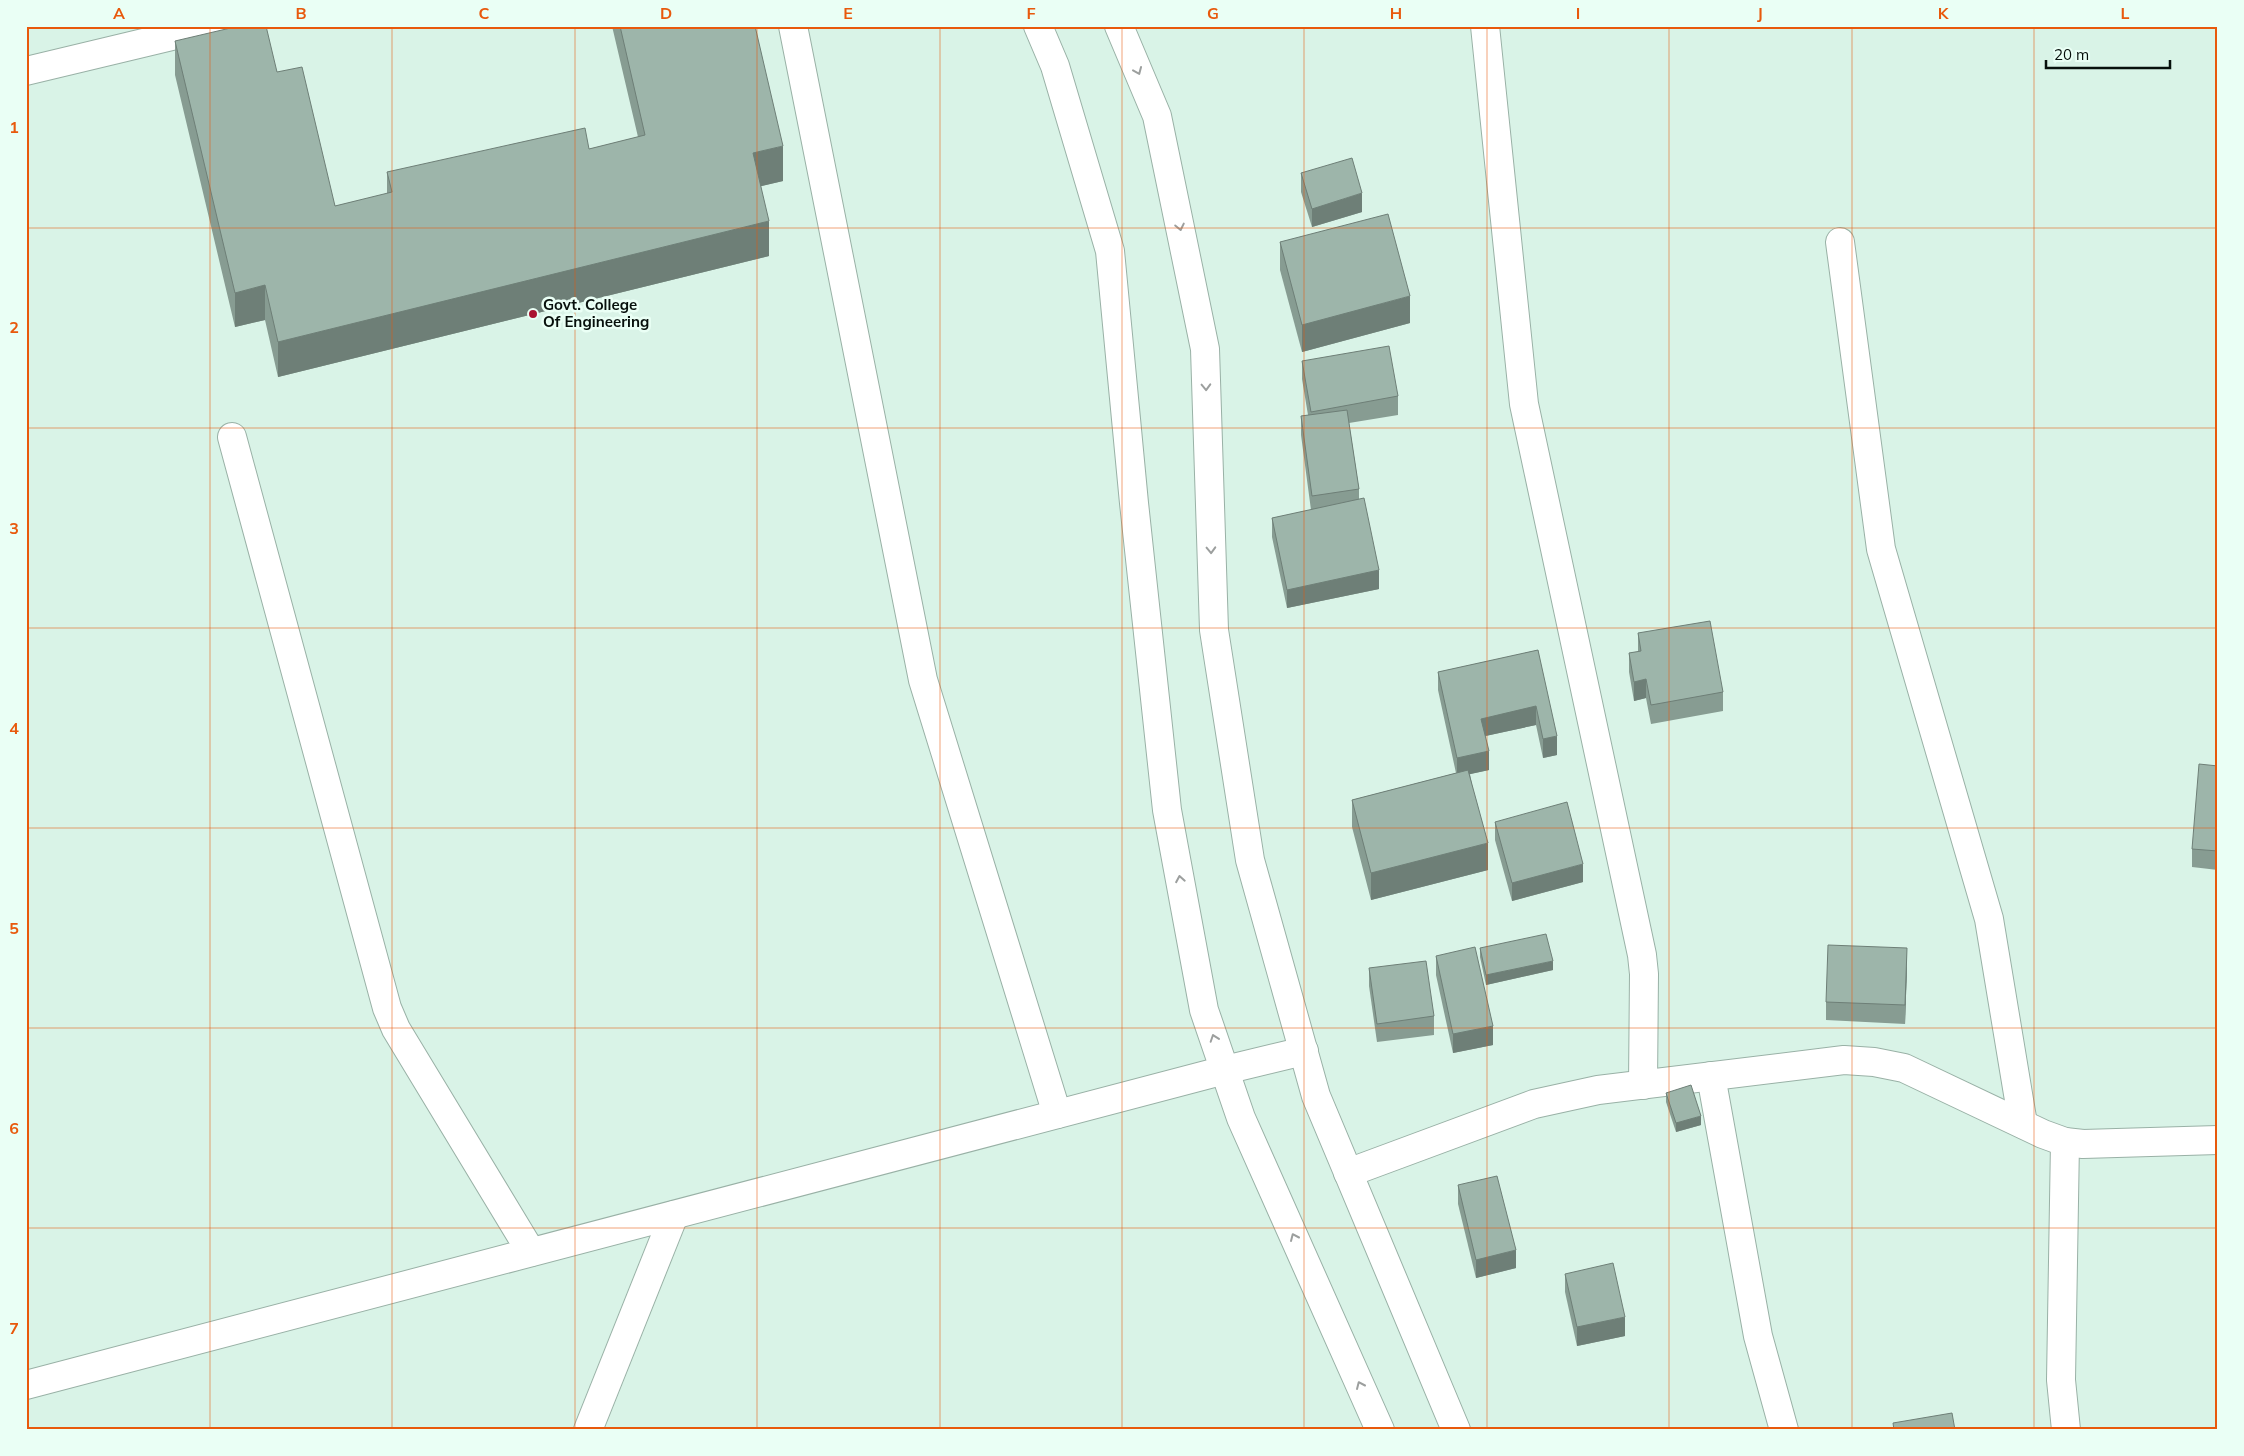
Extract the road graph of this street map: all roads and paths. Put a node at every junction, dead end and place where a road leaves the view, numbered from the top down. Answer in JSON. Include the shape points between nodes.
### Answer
{"nodes":[{"id":1,"x":214,"y":26,"type":"edge"},
{"id":2,"x":793,"y":26,"type":"edge"},
{"id":3,"x":1038,"y":26,"type":"edge"},
{"id":4,"x":1119,"y":26,"type":"edge"},
{"id":5,"x":1485,"y":26,"type":"edge"},
{"id":6,"x":26,"y":71,"type":"edge"},
{"id":7,"x":1840,"y":242,"type":"dead end"},
{"id":8,"x":232,"y":437,"type":"dead end"},
{"id":9,"x":1304,"y":1052,"type":"junction"},
{"id":10,"x":1225,"y":1070,"type":"junction"},
{"id":11,"x":1711,"y":1076,"type":"junction"},
{"id":12,"x":1642,"y":1085,"type":"junction"},
{"id":13,"x":1057,"y":1114,"type":"junction"},
{"id":14,"x":2023,"y":1124,"type":"junction"},
{"id":15,"x":2218,"y":1140,"type":"edge"},
{"id":16,"x":2065,"y":1142,"type":"junction"},
{"id":17,"x":1348,"y":1173,"type":"junction"},
{"id":18,"x":674,"y":1215,"type":"junction"},
{"id":19,"x":531,"y":1252,"type":"junction"},
{"id":20,"x":26,"y":1385,"type":"edge"},
{"id":21,"x":588,"y":1430,"type":"edge"},
{"id":22,"x":1380,"y":1430,"type":"edge"},
{"id":23,"x":1456,"y":1430,"type":"edge"},
{"id":24,"x":1784,"y":1430,"type":"edge"},
{"id":25,"x":2066,"y":1430,"type":"edge"}],
"edges":[{"from":1,"to":6,"type":"main road"},
{"from":2,"to":13,"type":"main road","via":[[923,680]]},
{"from":10,"to":3,"type":"main road","one_way":true,"via":[[1204,1010],[1167,810],[1110,252],[1055,66]]},
{"from":4,"to":9,"type":"main road","one_way":true,"via":[[1157,116],[1204,349],[1214,630],[1250,860]]},
{"from":5,"to":12,"type":"main road","via":[[1524,404],[1642,955]]},
{"from":7,"to":14,"type":"main road","via":[[1881,550],[1989,919]]},
{"from":8,"to":19,"type":"main road","via":[[387,1008],[396,1029]]},
{"from":9,"to":10,"type":"main road"},
{"from":9,"to":17,"type":"main road","via":[[1316,1096]]},
{"from":10,"to":13,"type":"main road"},
{"from":22,"to":10,"type":"main road","one_way":true,"via":[[1241,1118]]},
{"from":11,"to":12,"type":"main road"},
{"from":11,"to":14,"type":"main road","via":[[1844,1060],[1874,1062],[1911,1071]]},
{"from":11,"to":24,"type":"main road","via":[[1758,1336]]},
{"from":12,"to":17,"type":"main road","via":[[1581,1093],[1534,1104]]},
{"from":13,"to":18,"type":"main road"},
{"from":14,"to":16,"type":"main road"},
{"from":15,"to":16,"type":"main road"},
{"from":16,"to":25,"type":"main road","via":[[2061,1380]]},
{"from":17,"to":23,"type":"main road"},
{"from":18,"to":19,"type":"main road"},
{"from":18,"to":21,"type":"main road"},
{"from":19,"to":20,"type":"main road"}]}
